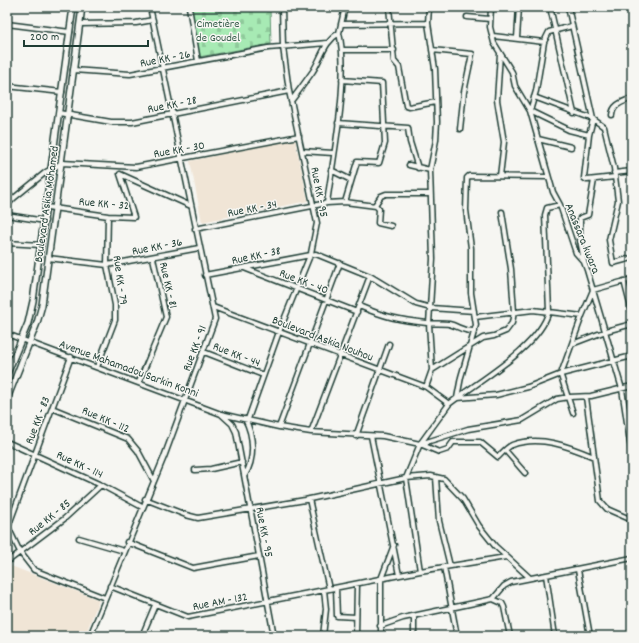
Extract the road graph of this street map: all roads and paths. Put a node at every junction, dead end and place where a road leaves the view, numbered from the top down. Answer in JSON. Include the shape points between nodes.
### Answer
{"nodes":[{"id":1,"x":73,"y":7,"type":"edge"},
{"id":2,"x":82,"y":7,"type":"edge"},
{"id":3,"x":150,"y":7,"type":"edge"},
{"id":4,"x":189,"y":7,"type":"edge"},
{"id":5,"x":282,"y":7,"type":"edge"},
{"id":6,"x":345,"y":7,"type":"edge"},
{"id":7,"x":389,"y":7,"type":"edge"},
{"id":8,"x":429,"y":7,"type":"edge"},
{"id":9,"x":491,"y":7,"type":"edge"},
{"id":10,"x":519,"y":7,"type":"edge"},
{"id":11,"x":558,"y":7,"type":"edge"},
{"id":12,"x":568,"y":7,"type":"edge"},
{"id":13,"x":550,"y":8,"type":"edge"},
{"id":14,"x":467,"y":17,"type":"dead end"},
{"id":15,"x":490,"y":19,"type":"junction"},
{"id":16,"x":153,"y":20,"type":"junction"},
{"id":17,"x":390,"y":23,"type":"junction"},
{"id":18,"x":428,"y":23,"type":"junction"},
{"id":19,"x":7,"y":24,"type":"edge"},
{"id":20,"x":80,"y":24,"type":"junction"},
{"id":21,"x":341,"y":24,"type":"junction"},
{"id":22,"x":572,"y":26,"type":"junction"},
{"id":23,"x":555,"y":30,"type":"junction"},
{"id":24,"x":70,"y":32,"type":"junction"},
{"id":25,"x":339,"y":33,"type":"junction"},
{"id":26,"x":492,"y":36,"type":"junction"},
{"id":27,"x":517,"y":38,"type":"junction"},
{"id":28,"x":544,"y":42,"type":"junction"},
{"id":29,"x":327,"y":43,"type":"junction"},
{"id":30,"x":283,"y":47,"type":"junction"},
{"id":31,"x":343,"y":50,"type":"junction"},
{"id":32,"x":394,"y":50,"type":"junction"},
{"id":33,"x":432,"y":50,"type":"junction"},
{"id":34,"x":500,"y":54,"type":"junction"},
{"id":35,"x":198,"y":61,"type":"junction"},
{"id":36,"x":164,"y":69,"type":"junction"},
{"id":37,"x":73,"y":70,"type":"junction"},
{"id":38,"x":342,"y":80,"type":"junction"},
{"id":39,"x":7,"y":86,"type":"edge"},
{"id":40,"x":288,"y":91,"type":"junction"},
{"id":41,"x":62,"y":92,"type":"junction"},
{"id":42,"x":534,"y":97,"type":"junction"},
{"id":43,"x":632,"y":98,"type":"edge"},
{"id":44,"x":291,"y":101,"type":"junction"},
{"id":45,"x":436,"y":102,"type":"junction"},
{"id":46,"x":530,"y":112,"type":"junction"},
{"id":47,"x":59,"y":113,"type":"junction"},
{"id":48,"x":574,"y":113,"type":"junction"},
{"id":49,"x":172,"y":114,"type":"junction"},
{"id":50,"x":612,"y":115,"type":"dead end"},
{"id":51,"x":68,"y":116,"type":"junction"},
{"id":52,"x":593,"y":119,"type":"junction"},
{"id":53,"x":338,"y":124,"type":"junction"},
{"id":54,"x":384,"y":127,"type":"junction"},
{"id":55,"x":460,"y":129,"type":"dead end"},
{"id":56,"x":589,"y":134,"type":"junction"},
{"id":57,"x":299,"y":136,"type":"junction"},
{"id":58,"x":538,"y":139,"type":"junction"},
{"id":59,"x":571,"y":147,"type":"dead end"},
{"id":60,"x":302,"y":151,"type":"junction"},
{"id":61,"x":334,"y":153,"type":"junction"},
{"id":62,"x":181,"y":160,"type":"junction"},
{"id":63,"x":62,"y":164,"type":"junction"},
{"id":64,"x":409,"y":165,"type":"dead end"},
{"id":65,"x":418,"y":168,"type":"junction"},
{"id":66,"x":52,"y":169,"type":"junction"},
{"id":67,"x":331,"y":170,"type":"junction"},
{"id":68,"x":430,"y":170,"type":"junction"},
{"id":69,"x":632,"y":171,"type":"edge"},
{"id":70,"x":615,"y":175,"type":"junction"},
{"id":71,"x":500,"y":176,"type":"junction"},
{"id":72,"x":548,"y":177,"type":"junction"},
{"id":73,"x":352,"y":180,"type":"junction"},
{"id":74,"x":594,"y":180,"type":"junction"},
{"id":75,"x":7,"y":194,"type":"edge"},
{"id":76,"x":430,"y":194,"type":"junction"},
{"id":77,"x":14,"y":198,"type":"junction"},
{"id":78,"x":345,"y":202,"type":"junction"},
{"id":79,"x":327,"y":203,"type":"junction"},
{"id":80,"x":7,"y":205,"type":"edge"},
{"id":81,"x":375,"y":205,"type":"junction"},
{"id":82,"x":560,"y":205,"type":"junction"},
{"id":83,"x":191,"y":206,"type":"junction"},
{"id":84,"x":47,"y":207,"type":"junction"},
{"id":85,"x":312,"y":207,"type":"junction"},
{"id":86,"x":56,"y":208,"type":"junction"},
{"id":87,"x":502,"y":212,"type":"dead end"},
{"id":88,"x":7,"y":215,"type":"edge"},
{"id":89,"x":108,"y":216,"type":"junction"},
{"id":90,"x":45,"y":220,"type":"junction"},
{"id":91,"x":391,"y":226,"type":"dead end"},
{"id":92,"x":196,"y":229,"type":"junction"},
{"id":93,"x":7,"y":244,"type":"edge"},
{"id":94,"x":41,"y":246,"type":"junction"},
{"id":95,"x":199,"y":248,"type":"junction"},
{"id":96,"x":311,"y":254,"type":"junction"},
{"id":97,"x":48,"y":258,"type":"junction"},
{"id":98,"x":153,"y":258,"type":"junction"},
{"id":99,"x":632,"y":258,"type":"edge"},
{"id":100,"x":584,"y":262,"type":"junction"},
{"id":101,"x":340,"y":263,"type":"junction"},
{"id":102,"x":107,"y":266,"type":"junction"},
{"id":103,"x":243,"y":268,"type":"junction"},
{"id":104,"x":205,"y":275,"type":"junction"},
{"id":105,"x":370,"y":276,"type":"junction"},
{"id":106,"x":632,"y":279,"type":"edge"},
{"id":107,"x":624,"y":281,"type":"junction"},
{"id":108,"x":295,"y":289,"type":"junction"},
{"id":109,"x":593,"y":290,"type":"junction"},
{"id":110,"x":327,"y":300,"type":"junction"},
{"id":111,"x":359,"y":306,"type":"junction"},
{"id":112,"x":213,"y":307,"type":"junction"},
{"id":113,"x":431,"y":308,"type":"junction"},
{"id":114,"x":474,"y":311,"type":"junction"},
{"id":115,"x":549,"y":311,"type":"junction"},
{"id":116,"x":357,"y":312,"type":"junction"},
{"id":117,"x":514,"y":312,"type":"junction"},
{"id":118,"x":632,"y":312,"type":"edge"},
{"id":119,"x":582,"y":316,"type":"junction"},
{"id":120,"x":475,"y":317,"type":"junction"},
{"id":121,"x":429,"y":324,"type":"junction"},
{"id":122,"x":632,"y":324,"type":"edge"},
{"id":123,"x":474,"y":331,"type":"junction"},
{"id":124,"x":606,"y":331,"type":"junction"},
{"id":125,"x":279,"y":332,"type":"junction"},
{"id":126,"x":7,"y":334,"type":"edge"},
{"id":127,"x":21,"y":340,"type":"junction"},
{"id":128,"x":29,"y":343,"type":"junction"},
{"id":129,"x":311,"y":343,"type":"junction"},
{"id":130,"x":389,"y":344,"type":"dead end"},
{"id":131,"x":572,"y":344,"type":"junction"},
{"id":132,"x":470,"y":347,"type":"junction"},
{"id":133,"x":204,"y":352,"type":"junction"},
{"id":134,"x":340,"y":354,"type":"junction"},
{"id":135,"x":632,"y":356,"type":"edge"},
{"id":136,"x":71,"y":358,"type":"junction"},
{"id":137,"x":614,"y":359,"type":"junction"},
{"id":138,"x":98,"y":367,"type":"junction"},
{"id":139,"x":380,"y":370,"type":"junction"},
{"id":140,"x":432,"y":370,"type":"junction"},
{"id":141,"x":7,"y":374,"type":"edge"},
{"id":142,"x":561,"y":374,"type":"junction"},
{"id":143,"x":263,"y":375,"type":"junction"},
{"id":144,"x":139,"y":382,"type":"junction"},
{"id":145,"x":632,"y":386,"type":"edge"},
{"id":146,"x":426,"y":387,"type":"junction"},
{"id":147,"x":622,"y":389,"type":"junction"},
{"id":148,"x":569,"y":397,"type":"junction"},
{"id":149,"x":586,"y":397,"type":"junction"},
{"id":150,"x":457,"y":398,"type":"junction"},
{"id":151,"x":7,"y":399,"type":"edge"},
{"id":152,"x":185,"y":399,"type":"junction"},
{"id":153,"x":449,"y":404,"type":"junction"},
{"id":154,"x":52,"y":408,"type":"junction"},
{"id":155,"x":573,"y":413,"type":"dead end"},
{"id":156,"x":221,"y":414,"type":"junction"},
{"id":157,"x":246,"y":419,"type":"junction"},
{"id":158,"x":279,"y":427,"type":"junction"},
{"id":159,"x":236,"y":432,"type":"joint"},
{"id":160,"x":311,"y":432,"type":"junction"},
{"id":161,"x":356,"y":436,"type":"junction"},
{"id":162,"x":371,"y":436,"type":"junction"},
{"id":163,"x":7,"y":442,"type":"edge"},
{"id":164,"x":420,"y":444,"type":"junction"},
{"id":165,"x":505,"y":450,"type":"junction"},
{"id":166,"x":35,"y":454,"type":"junction"},
{"id":167,"x":632,"y":456,"type":"edge"},
{"id":168,"x":594,"y":457,"type":"junction"},
{"id":169,"x":242,"y":462,"type":"junction"},
{"id":170,"x":196,"y":470,"type":"dead end"},
{"id":171,"x":525,"y":473,"type":"dead end"},
{"id":172,"x":244,"y":476,"type":"junction"},
{"id":173,"x":436,"y":476,"type":"junction"},
{"id":174,"x":406,"y":478,"type":"junction"},
{"id":175,"x":154,"y":481,"type":"junction"},
{"id":176,"x":381,"y":483,"type":"junction"},
{"id":177,"x":101,"y":484,"type":"junction"},
{"id":178,"x":145,"y":499,"type":"junction"},
{"id":179,"x":309,"y":499,"type":"junction"},
{"id":180,"x":142,"y":507,"type":"junction"},
{"id":181,"x":249,"y":509,"type":"junction"},
{"id":182,"x":632,"y":520,"type":"edge"},
{"id":183,"x":79,"y":538,"type":"dead end"},
{"id":184,"x":128,"y":542,"type":"junction"},
{"id":185,"x":394,"y":544,"type":"junction"},
{"id":186,"x":124,"y":551,"type":"junction"},
{"id":187,"x":20,"y":552,"type":"junction"},
{"id":188,"x":259,"y":556,"type":"junction"},
{"id":189,"x":506,"y":557,"type":"junction"},
{"id":190,"x":632,"y":558,"type":"edge"},
{"id":191,"x":7,"y":562,"type":"edge"},
{"id":192,"x":450,"y":566,"type":"junction"},
{"id":193,"x":444,"y":567,"type":"junction"},
{"id":194,"x":578,"y":570,"type":"junction"},
{"id":195,"x":420,"y":571,"type":"junction"},
{"id":196,"x":399,"y":575,"type":"junction"},
{"id":197,"x":546,"y":575,"type":"junction"},
{"id":198,"x":530,"y":578,"type":"junction"},
{"id":199,"x":381,"y":579,"type":"junction"},
{"id":200,"x":357,"y":584,"type":"junction"},
{"id":201,"x":110,"y":586,"type":"junction"},
{"id":202,"x":336,"y":588,"type":"junction"},
{"id":203,"x":329,"y":589,"type":"junction"},
{"id":204,"x":324,"y":590,"type":"junction"},
{"id":205,"x":105,"y":598,"type":"junction"},
{"id":206,"x":493,"y":599,"type":"junction"},
{"id":207,"x":268,"y":602,"type":"junction"},
{"id":208,"x":155,"y":604,"type":"junction"},
{"id":209,"x":452,"y":609,"type":"junction"},
{"id":210,"x":414,"y":616,"type":"junction"},
{"id":211,"x":356,"y":617,"type":"junction"},
{"id":212,"x":380,"y":626,"type":"junction"},
{"id":213,"x":90,"y":636,"type":"edge"},
{"id":214,"x":142,"y":636,"type":"edge"},
{"id":215,"x":274,"y":636,"type":"edge"},
{"id":216,"x":323,"y":636,"type":"edge"},
{"id":217,"x":356,"y":636,"type":"edge"},
{"id":218,"x":381,"y":636,"type":"edge"},
{"id":219,"x":414,"y":636,"type":"edge"},
{"id":220,"x":457,"y":636,"type":"edge"},
{"id":221,"x":510,"y":636,"type":"edge"},
{"id":222,"x":555,"y":636,"type":"edge"},
{"id":223,"x":590,"y":636,"type":"edge"}],
"edges":[{"from":1,"to":24,"type":"main road","name":"Boulevard Askia Mohamed"},
{"from":2,"to":20,"type":"main road","name":"Boulevard Askia Mohamed"},
{"from":3,"to":16,"type":"street","name":"Rue KK - 91"},
{"from":4,"to":35,"type":"street"},
{"from":5,"to":30,"type":"street","name":"Rue KK - 95"},
{"from":6,"to":21,"type":"street"},
{"from":7,"to":17,"type":"street"},
{"from":8,"to":18,"type":"street"},
{"from":9,"to":15,"type":"street","name":"Anassara kwara"},
{"from":10,"to":27,"type":"street"},
{"from":11,"to":13,"type":"street"},
{"from":12,"to":22,"type":"street"},
{"from":13,"to":23,"type":"street"},
{"from":14,"to":15,"type":"street"},
{"from":15,"to":26,"type":"street","name":"Anassara kwara"},
{"from":16,"to":20,"type":"street","via":[[136,23]]},
{"from":16,"to":36,"type":"street","name":"Rue KK - 91"},
{"from":17,"to":18,"type":"street"},
{"from":17,"to":21,"type":"street"},
{"from":17,"to":32,"type":"street"},
{"from":18,"to":33,"type":"street"},
{"from":19,"to":24,"type":"street"},
{"from":20,"to":37,"type":"main road","name":"Boulevard Askia Mohamed"},
{"from":21,"to":25,"type":"street"},
{"from":22,"to":23,"type":"street"},
{"from":22,"to":52,"type":"street"},
{"from":23,"to":28,"type":"street","via":[[548,33]]},
{"from":23,"to":48,"type":"street"},
{"from":24,"to":41,"type":"main road","name":"Boulevard Askia Mohamed"},
{"from":25,"to":29,"type":"street"},
{"from":25,"to":31,"type":"street"},
{"from":26,"to":27,"type":"street"},
{"from":26,"to":34,"type":"street","name":"Anassara kwara"},
{"from":27,"to":28,"type":"street"},
{"from":28,"to":42,"type":"street"},
{"from":29,"to":30,"type":"street","name":"Rue KK - 26"},
{"from":29,"to":44,"type":"street","via":[[314,70]]},
{"from":30,"to":35,"type":"street","name":"Rue KK - 26"},
{"from":30,"to":40,"type":"street","name":"Rue KK - 95"},
{"from":31,"to":32,"type":"street"},
{"from":31,"to":38,"type":"street"},
{"from":32,"to":45,"type":"street","via":[[394,61],[398,66],[406,106]]},
{"from":33,"to":45,"type":"street"},
{"from":33,"to":55,"type":"street","via":[[472,54]]},
{"from":34,"to":46,"type":"street","name":"Anassara kwara","via":[[512,72],[515,86]]},
{"from":34,"to":71,"type":"street","via":[[497,100],[504,142]]},
{"from":35,"to":36,"type":"street","name":"Rue KK - 26"},
{"from":36,"to":37,"type":"street","name":"Rue KK - 26","via":[[123,75]]},
{"from":36,"to":49,"type":"street","name":"Rue KK - 91"},
{"from":37,"to":51,"type":"main road","name":"Boulevard Askia Mohamed"},
{"from":38,"to":53,"type":"street"},
{"from":38,"to":54,"type":"street","via":[[382,83]]},
{"from":39,"to":41,"type":"street"},
{"from":40,"to":44,"type":"street","name":"Rue KK - 95"},
{"from":40,"to":49,"type":"street","name":"Rue KK - 28"},
{"from":41,"to":47,"type":"main road","name":"Boulevard Askia Mohamed"},
{"from":42,"to":46,"type":"street"},
{"from":42,"to":48,"type":"street"},
{"from":43,"to":50,"type":"street","via":[[612,108]]},
{"from":44,"to":57,"type":"street","name":"Rue KK - 95"},
{"from":45,"to":68,"type":"street","via":[[436,140]]},
{"from":46,"to":56,"type":"street","via":[[569,130]]},
{"from":46,"to":58,"type":"street","name":"Anassara kwara"},
{"from":47,"to":51,"type":"street","name":"Rue KK - 28"},
{"from":47,"to":66,"type":"main road","name":"Boulevard Askia Mohamed"},
{"from":48,"to":52,"type":"street"},
{"from":49,"to":51,"type":"street","name":"Rue KK - 28","via":[[124,123]]},
{"from":49,"to":62,"type":"street","name":"Rue KK - 91"},
{"from":51,"to":63,"type":"main road","name":"Boulevard Askia Mohamed"},
{"from":52,"to":56,"type":"street"},
{"from":52,"to":70,"type":"street","via":[[604,127]]},
{"from":53,"to":54,"type":"street"},
{"from":53,"to":61,"type":"street"},
{"from":54,"to":65,"type":"street","via":[[408,128]]},
{"from":54,"to":73,"type":"street","via":[[385,145],[380,162],[357,162]]},
{"from":56,"to":74,"type":"street","via":[[584,178]]},
{"from":57,"to":60,"type":"street","name":"Rue KK - 95"},
{"from":57,"to":62,"type":"street","name":"Rue KK - 30"},
{"from":58,"to":59,"type":"street"},
{"from":58,"to":72,"type":"street","name":"Anassara kwara"},
{"from":60,"to":61,"type":"street"},
{"from":60,"to":85,"type":"street","name":"Rue KK - 95"},
{"from":61,"to":67,"type":"street"},
{"from":62,"to":63,"type":"street","name":"Rue KK - 30","via":[[128,168]]},
{"from":62,"to":83,"type":"street","name":"Rue KK - 91"},
{"from":63,"to":66,"type":"street"},
{"from":63,"to":86,"type":"main road","name":"Boulevard Askia Mohamed"},
{"from":64,"to":65,"type":"street"},
{"from":65,"to":68,"type":"street"},
{"from":66,"to":77,"type":"street"},
{"from":66,"to":84,"type":"main road","name":"Boulevard Askia Mohamed"},
{"from":67,"to":73,"type":"street"},
{"from":67,"to":79,"type":"street"},
{"from":68,"to":76,"type":"street"},
{"from":69,"to":70,"type":"street"},
{"from":70,"to":74,"type":"street"},
{"from":70,"to":99,"type":"street","via":[[618,203],[610,240],[613,263]]},
{"from":71,"to":72,"type":"street"},
{"from":71,"to":114,"type":"street","via":[[469,176],[466,179]]},
{"from":72,"to":82,"type":"street","name":"Anassara kwara"},
{"from":73,"to":78,"type":"street"},
{"from":74,"to":100,"type":"street","via":[[588,215],[580,218]]},
{"from":75,"to":77,"type":"street"},
{"from":76,"to":81,"type":"street","via":[[383,195]]},
{"from":76,"to":113,"type":"street","via":[[433,259]]},
{"from":77,"to":80,"type":"street"},
{"from":78,"to":79,"type":"street","name":"Rue KK - 34"},
{"from":78,"to":81,"type":"street","name":"Rue KK - 34"},
{"from":79,"to":85,"type":"street","name":"Rue KK - 34"},
{"from":81,"to":91,"type":"street","via":[[379,209],[378,223]]},
{"from":82,"to":100,"type":"street","name":"Anassara kwara","via":[[576,252]]},
{"from":82,"to":115,"type":"street","via":[[547,208],[545,214]]},
{"from":83,"to":89,"type":"street","name":"Rue KK - 32","via":[[120,174],[134,217]]},
{"from":83,"to":92,"type":"street","name":"Rue KK - 91"},
{"from":84,"to":86,"type":"street","name":"Rue KK - 32"},
{"from":84,"to":90,"type":"main road","name":"Boulevard Askia Mohamed"},
{"from":85,"to":92,"type":"street","name":"Rue KK - 34"},
{"from":85,"to":96,"type":"street","name":"Rue KK - 95","via":[[317,223]]},
{"from":86,"to":89,"type":"street","name":"Rue KK - 32"},
{"from":86,"to":97,"type":"main road","name":"Boulevard Askia Mohamed"},
{"from":87,"to":117,"type":"street","via":[[511,269]]},
{"from":88,"to":90,"type":"street"},
{"from":89,"to":102,"type":"street","name":"Rue KK - 79"},
{"from":90,"to":94,"type":"main road","name":"Boulevard Askia Mohamed"},
{"from":92,"to":95,"type":"street","name":"Rue KK - 91"},
{"from":93,"to":94,"type":"street"},
{"from":94,"to":127,"type":"main road","name":"Boulevard Askia Mohamed","via":[[31,313]]},
{"from":95,"to":98,"type":"street","name":"Rue KK - 36"},
{"from":95,"to":104,"type":"street","name":"Rue KK - 91"},
{"from":96,"to":101,"type":"street"},
{"from":96,"to":103,"type":"street","name":"Rue KK - 38"},
{"from":96,"to":108,"type":"street","name":"Rue KK - 95"},
{"from":97,"to":102,"type":"street","name":"Rue KK - 36"},
{"from":97,"to":128,"type":"main road","name":"Boulevard Askia Mohamed","via":[[39,316]]},
{"from":98,"to":102,"type":"street","name":"Rue KK - 36"},
{"from":98,"to":144,"type":"street","name":"Rue KK - 81","via":[[166,317]]},
{"from":100,"to":109,"type":"street","name":"Anassara kwara"},
{"from":101,"to":105,"type":"street"},
{"from":101,"to":110,"type":"street"},
{"from":102,"to":138,"type":"street","name":"Rue KK - 79","via":[[115,305],[115,320]]},
{"from":103,"to":104,"type":"street","name":"Rue KK - 38"},
{"from":103,"to":108,"type":"street","name":"Rue KK - 40"},
{"from":104,"to":112,"type":"street","name":"Rue KK - 91"},
{"from":105,"to":111,"type":"street"},
{"from":105,"to":113,"type":"street","via":[[412,302]]},
{"from":106,"to":107,"type":"street"},
{"from":107,"to":109,"type":"street"},
{"from":107,"to":118,"type":"street"},
{"from":108,"to":110,"type":"street","name":"Rue KK - 40"},
{"from":108,"to":125,"type":"street","name":"Rue KK - 95"},
{"from":109,"to":119,"type":"street","name":"Anassara kwara"},
{"from":109,"to":124,"type":"street"},
{"from":110,"to":116,"type":"street","name":"Rue KK - 40"},
{"from":110,"to":129,"type":"street"},
{"from":111,"to":116,"type":"street"},
{"from":111,"to":121,"type":"street","via":[[382,316]]},
{"from":112,"to":125,"type":"street","name":"Boulevard Askia Nouhou"},
{"from":112,"to":133,"type":"street","name":"Rue KK - 91","via":[[215,319]]},
{"from":113,"to":114,"type":"street"},
{"from":113,"to":121,"type":"street"},
{"from":114,"to":120,"type":"street"},
{"from":115,"to":117,"type":"street"},
{"from":115,"to":119,"type":"street"},
{"from":115,"to":150,"type":"street","via":[[543,325],[525,346],[478,385]]},
{"from":116,"to":134,"type":"street"},
{"from":117,"to":120,"type":"street"},
{"from":117,"to":132,"type":"street","via":[[510,328],[483,338]]},
{"from":119,"to":131,"type":"street","name":"Anassara kwara"},
{"from":120,"to":123,"type":"street"},
{"from":121,"to":123,"type":"street","via":[[447,324],[462,331]]},
{"from":121,"to":140,"type":"street"},
{"from":122,"to":124,"type":"street"},
{"from":123,"to":132,"type":"street"},
{"from":124,"to":131,"type":"street"},
{"from":124,"to":137,"type":"street"},
{"from":125,"to":129,"type":"street","name":"Boulevard Askia Nouhou"},
{"from":125,"to":143,"type":"street","name":"Rue KK - 95"},
{"from":126,"to":127,"type":"street","name":"Avenue Mahamadou Sarkin Konni"},
{"from":127,"to":128,"type":"street","name":"Avenue Mahamadou Sarkin Konni"},
{"from":127,"to":141,"type":"main road","name":"Boulevard Askia Mohamed"},
{"from":128,"to":136,"type":"street","name":"Avenue Mahamadou Sarkin Konni"},
{"from":128,"to":151,"type":"main road","name":"Boulevard Askia Mohamed"},
{"from":129,"to":134,"type":"street","name":"Boulevard Askia Nouhou"},
{"from":129,"to":158,"type":"street"},
{"from":130,"to":139,"type":"street"},
{"from":131,"to":142,"type":"street","name":"Anassara kwara"},
{"from":132,"to":140,"type":"street"},
{"from":132,"to":150,"type":"street"},
{"from":133,"to":143,"type":"street","name":"Rue KK - 44"},
{"from":133,"to":152,"type":"street","name":"Rue KK - 91"},
{"from":134,"to":139,"type":"street","name":"Boulevard Askia Nouhou"},
{"from":134,"to":160,"type":"street"},
{"from":135,"to":137,"type":"street"},
{"from":136,"to":138,"type":"street","name":"Avenue Mahamadou Sarkin Konni"},
{"from":136,"to":154,"type":"street","name":"Rue KK - 83"},
{"from":137,"to":142,"type":"street"},
{"from":137,"to":147,"type":"street"},
{"from":138,"to":144,"type":"street","name":"Avenue Mahamadou Sarkin Konni"},
{"from":139,"to":146,"type":"street","name":"Boulevard Askia Nouhou"},
{"from":139,"to":161,"type":"street"},
{"from":140,"to":146,"type":"street"},
{"from":142,"to":148,"type":"street"},
{"from":142,"to":150,"type":"street","via":[[528,387],[496,395]]},
{"from":143,"to":157,"type":"street","name":"Rue KK - 95"},
{"from":144,"to":152,"type":"street","name":"Avenue Mahamadou Sarkin Konni"},
{"from":145,"to":147,"type":"street"},
{"from":146,"to":153,"type":"street","name":"Boulevard Askia Nouhou"},
{"from":147,"to":149,"type":"street"},
{"from":147,"to":167,"type":"street"},
{"from":148,"to":149,"type":"street"},
{"from":148,"to":155,"type":"street"},
{"from":148,"to":164,"type":"street","via":[[557,400],[522,420],[468,429]]},
{"from":149,"to":168,"type":"street"},
{"from":150,"to":153,"type":"street"},
{"from":152,"to":156,"type":"street","name":"Avenue Mahamadou Sarkin Konni"},
{"from":152,"to":175,"type":"street","name":"Rue KK - 91"},
{"from":153,"to":164,"type":"street"},
{"from":154,"to":166,"type":"street","name":"Rue KK - 83"},
{"from":154,"to":175,"type":"street","name":"Rue KK - 112","via":[[128,439],[138,451]]},
{"from":156,"to":157,"type":"street"},
{"from":156,"to":159,"type":"street","name":"Avenue Mahamadou Sarkin Konni","via":[[232,424]]},
{"from":157,"to":158,"type":"street"},
{"from":157,"to":172,"type":"street","via":[[251,430],[252,444],[250,466]]},
{"from":158,"to":160,"type":"street"},
{"from":159,"to":169,"type":"street","name":"Rue KK - 95"},
{"from":160,"to":161,"type":"street"},
{"from":161,"to":162,"type":"street"},
{"from":162,"to":164,"type":"street"},
{"from":162,"to":176,"type":"street"},
{"from":163,"to":166,"type":"street","name":"Rue KK - 114"},
{"from":164,"to":165,"type":"street","via":[[439,452],[448,449],[453,442],[480,442],[498,457]]},
{"from":164,"to":174,"type":"street"},
{"from":165,"to":168,"type":"street","via":[[510,445],[537,441],[567,446]]},
{"from":165,"to":171,"type":"street"},
{"from":166,"to":177,"type":"street","name":"Rue KK - 114"},
{"from":166,"to":187,"type":"street","name":"Rue KK - 83","via":[[8,522],[9,532]]},
{"from":168,"to":182,"type":"street","via":[[601,505]]},
{"from":169,"to":170,"type":"street"},
{"from":169,"to":172,"type":"street","name":"Rue KK - 95"},
{"from":172,"to":181,"type":"street","name":"Rue KK - 95"},
{"from":173,"to":174,"type":"street"},
{"from":173,"to":189,"type":"street","via":[[452,486],[470,508],[479,526]]},
{"from":173,"to":192,"type":"street","via":[[439,522]]},
{"from":174,"to":176,"type":"street"},
{"from":174,"to":195,"type":"street"},
{"from":175,"to":178,"type":"street","name":"Rue KK - 91"},
{"from":176,"to":179,"type":"street"},
{"from":176,"to":185,"type":"street"},
{"from":177,"to":180,"type":"street","name":"Rue KK - 114"},
{"from":177,"to":187,"type":"street","name":"Rue KK - 85","via":[[64,519]]},
{"from":178,"to":180,"type":"street","name":"Rue KK - 91"},
{"from":178,"to":181,"type":"street","via":[[198,518]]},
{"from":179,"to":181,"type":"street"},
{"from":179,"to":203,"type":"street"},
{"from":180,"to":184,"type":"street","name":"Rue KK - 91"},
{"from":181,"to":188,"type":"street","name":"Rue KK - 95"},
{"from":183,"to":186,"type":"street"},
{"from":184,"to":186,"type":"street","name":"Rue KK - 91"},
{"from":184,"to":188,"type":"street","via":[[193,568]]},
{"from":185,"to":196,"type":"street"},
{"from":185,"to":199,"type":"street"},
{"from":186,"to":201,"type":"street","name":"Rue KK - 91"},
{"from":187,"to":191,"type":"street","name":"Rue KK - 85"},
{"from":187,"to":205,"type":"street","name":"Rue KK - 83","via":[[34,570]]},
{"from":188,"to":207,"type":"street","name":"Rue KK - 95"},
{"from":189,"to":192,"type":"street","name":"Rue AM - 132"},
{"from":189,"to":198,"type":"street"},
{"from":190,"to":194,"type":"street"},
{"from":192,"to":193,"type":"street","name":"Rue AM - 132"},
{"from":193,"to":195,"type":"street","name":"Rue AM - 132"},
{"from":193,"to":209,"type":"street"},
{"from":194,"to":197,"type":"street"},
{"from":194,"to":223,"type":"street"},
{"from":195,"to":196,"type":"street","name":"Rue AM - 132"},
{"from":196,"to":199,"type":"street","name":"Rue AM - 132"},
{"from":197,"to":198,"type":"street"},
{"from":197,"to":222,"type":"street"},
{"from":198,"to":206,"type":"street","via":[[504,586]]},
{"from":199,"to":200,"type":"street","name":"Rue AM - 132"},
{"from":199,"to":212,"type":"street"},
{"from":200,"to":202,"type":"street","name":"Rue AM - 132"},
{"from":200,"to":211,"type":"street"},
{"from":201,"to":205,"type":"street","name":"Rue KK - 91"},
{"from":201,"to":208,"type":"street","name":"Rue AM - 132"},
{"from":202,"to":203,"type":"street","name":"Rue AM - 132"},
{"from":202,"to":211,"type":"street","via":[[337,616]]},
{"from":203,"to":204,"type":"street","name":"Rue AM - 132"},
{"from":204,"to":207,"type":"street","name":"Rue AM - 132"},
{"from":204,"to":216,"type":"street","via":[[326,614]]},
{"from":205,"to":213,"type":"street","name":"Rue KK - 91"},
{"from":206,"to":209,"type":"street"},
{"from":206,"to":221,"type":"street","via":[[502,603],[504,607]]},
{"from":207,"to":208,"type":"street","name":"Rue AM - 132","via":[[188,617]]},
{"from":207,"to":215,"type":"street","name":"Rue KK - 95"},
{"from":208,"to":214,"type":"street"},
{"from":209,"to":210,"type":"street"},
{"from":209,"to":220,"type":"street"},
{"from":210,"to":212,"type":"street"},
{"from":210,"to":219,"type":"street"},
{"from":211,"to":217,"type":"street"},
{"from":212,"to":218,"type":"street"}]}
